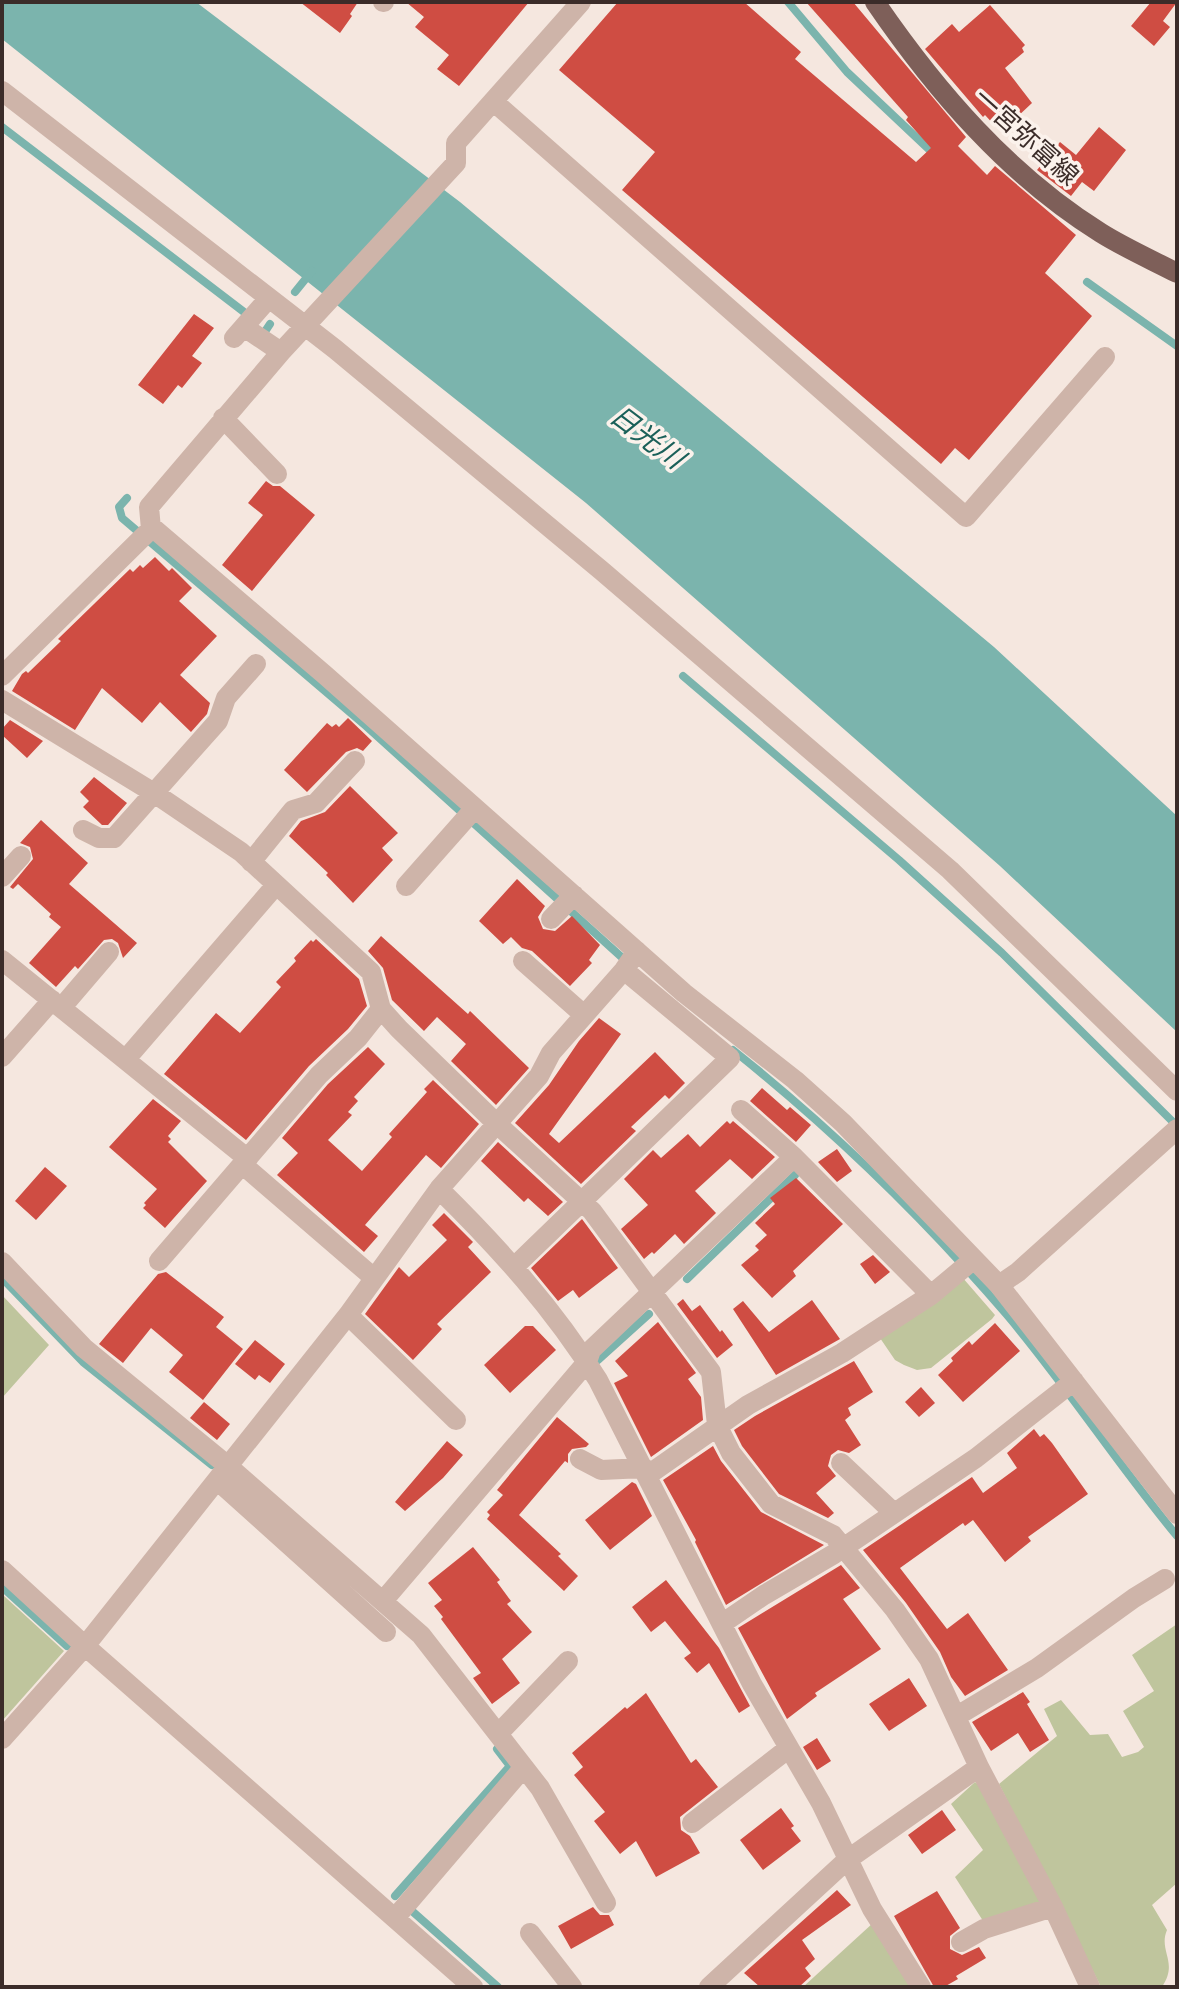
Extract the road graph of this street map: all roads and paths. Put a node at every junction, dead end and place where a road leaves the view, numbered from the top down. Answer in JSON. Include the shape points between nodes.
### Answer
{"nodes":[{"id":1,"x":875,"y":2,"type":"edge"},
{"id":2,"x":576,"y":4,"type":"edge"},
{"id":3,"x":2,"y":91,"type":"edge"},
{"id":4,"x":493,"y":101,"type":"junction"},
{"id":5,"x":1177,"y":273,"type":"edge"},
{"id":6,"x":269,"y":298,"type":"junction"},
{"id":7,"x":310,"y":324,"type":"junction"},
{"id":8,"x":278,"y":350,"type":"junction"},
{"id":9,"x":1105,"y":357,"type":"dead end"},
{"id":10,"x":223,"y":418,"type":"junction"},
{"id":11,"x":277,"y":474,"type":"dead end"},
{"id":12,"x":152,"y":528,"type":"junction"},
{"id":13,"x":256,"y":664,"type":"dead end"},
{"id":14,"x":2,"y":676,"type":"edge"},
{"id":15,"x":2,"y":700,"type":"edge"},
{"id":16,"x":355,"y":761,"type":"dead end"},
{"id":17,"x":154,"y":793,"type":"junction"},
{"id":18,"x":470,"y":814,"type":"junction"},
{"id":19,"x":83,"y":830,"type":"dead end"},
{"id":20,"x":21,"y":856,"type":"dead end"},
{"id":21,"x":251,"y":862,"type":"junction"},
{"id":22,"x":2,"y":877,"type":"edge"},
{"id":23,"x":276,"y":885,"type":"junction"},
{"id":24,"x":406,"y":886,"type":"dead end"},
{"id":25,"x":109,"y":952,"type":"dead end"},
{"id":26,"x":2,"y":960,"type":"edge"},
{"id":27,"x":523,"y":961,"type":"dead end"},
{"id":28,"x":630,"y":961,"type":"junction"},
{"id":29,"x":57,"y":1003,"type":"junction"},
{"id":30,"x":381,"y":1009,"type":"junction"},
{"id":31,"x":584,"y":1015,"type":"junction"},
{"id":32,"x":2,"y":1057,"type":"edge"},
{"id":33,"x":126,"y":1059,"type":"junction"},
{"id":34,"x":1177,"y":1091,"type":"edge"},
{"id":35,"x":741,"y":1110,"type":"dead end"},
{"id":36,"x":496,"y":1123,"type":"junction"},
{"id":37,"x":1177,"y":1129,"type":"edge"},
{"id":38,"x":794,"y":1157,"type":"junction"},
{"id":39,"x":246,"y":1162,"type":"junction"},
{"id":40,"x":439,"y":1189,"type":"junction"},
{"id":41,"x":582,"y":1202,"type":"junction"},
{"id":42,"x":159,"y":1261,"type":"dead end"},
{"id":43,"x":2,"y":1262,"type":"edge"},
{"id":44,"x":967,"y":1265,"type":"junction"},
{"id":45,"x":514,"y":1267,"type":"junction"},
{"id":46,"x":374,"y":1278,"type":"junction"},
{"id":47,"x":999,"y":1285,"type":"junction"},
{"id":48,"x":652,"y":1292,"type":"junction"},
{"id":49,"x":931,"y":1295,"type":"junction"},
{"id":50,"x":348,"y":1315,"type":"junction"},
{"id":51,"x":587,"y":1362,"type":"junction"},
{"id":52,"x":1066,"y":1387,"type":"junction"},
{"id":53,"x":456,"y":1420,"type":"dead end"},
{"id":54,"x":717,"y":1425,"type":"junction"},
{"id":55,"x":580,"y":1459,"type":"dead end"},
{"id":56,"x":841,"y":1463,"type":"dead end"},
{"id":57,"x":646,"y":1472,"type":"junction"},
{"id":58,"x":223,"y":1473,"type":"junction"},
{"id":59,"x":894,"y":1513,"type":"junction"},
{"id":60,"x":1177,"y":1514,"type":"edge"},
{"id":61,"x":843,"y":1548,"type":"junction"},
{"id":62,"x":2,"y":1570,"type":"edge"},
{"id":63,"x":1165,"y":1579,"type":"dead end"},
{"id":64,"x":383,"y":1601,"type":"junction"},
{"id":65,"x":723,"y":1623,"type":"junction"},
{"id":66,"x":386,"y":1632,"type":"dead end"},
{"id":67,"x":85,"y":1646,"type":"junction"},
{"id":68,"x":568,"y":1661,"type":"dead end"},
{"id":69,"x":957,"y":1716,"type":"junction"},
{"id":70,"x":498,"y":1734,"type":"junction"},
{"id":71,"x":2,"y":1739,"type":"edge"},
{"id":72,"x":789,"y":1748,"type":"junction"},
{"id":73,"x":524,"y":1767,"type":"junction"},
{"id":74,"x":979,"y":1767,"type":"junction"},
{"id":75,"x":692,"y":1823,"type":"dead end"},
{"id":76,"x":847,"y":1860,"type":"junction"},
{"id":77,"x":606,"y":1903,"type":"dead end"},
{"id":78,"x":1053,"y":1907,"type":"junction"},
{"id":79,"x":395,"y":1918,"type":"junction"},
{"id":80,"x":530,"y":1933,"type":"dead end"},
{"id":81,"x":961,"y":1942,"type":"dead end"},
{"id":82,"x":473,"y":1987,"type":"edge"},
{"id":83,"x":572,"y":1987,"type":"edge"},
{"id":84,"x":709,"y":1987,"type":"edge"},
{"id":85,"x":921,"y":1987,"type":"edge"},
{"id":86,"x":1090,"y":1987,"type":"edge"}],
"edges":[{"from":1,"to":5,"type":"main road","name":"一宮弥富線","via":[[953,107],[992,146],[1067,210]]},
{"from":2,"to":4,"type":"street"},
{"from":3,"to":6,"type":"street"},
{"from":4,"to":7,"type":"street","via":[[456,143],[456,163]]},
{"from":4,"to":9,"type":"street","via":[[966,517]]},
{"from":6,"to":7,"type":"street"},
{"from":6,"to":8,"type":"street","via":[[244,333]]},
{"from":7,"to":8,"type":"street"},
{"from":7,"to":34,"type":"street","via":[[950,870]]},
{"from":8,"to":10,"type":"street"},
{"from":10,"to":11,"type":"street"},
{"from":10,"to":12,"type":"street","via":[[149,507]]},
{"from":12,"to":14,"type":"street"},
{"from":12,"to":18,"type":"street"},
{"from":13,"to":17,"type":"street","via":[[226,698],[218,721]]},
{"from":15,"to":17,"type":"street"},
{"from":16,"to":21,"type":"street","via":[[316,803],[293,810]]},
{"from":17,"to":19,"type":"street","via":[[114,838]]},
{"from":17,"to":21,"type":"street"},
{"from":18,"to":24,"type":"street"},
{"from":18,"to":28,"type":"street","via":[[564,906]]},
{"from":20,"to":22,"type":"street"},
{"from":21,"to":23,"type":"street"},
{"from":23,"to":30,"type":"street","via":[[371,972]]},
{"from":23,"to":33,"type":"street"},
{"from":25,"to":29,"type":"street"},
{"from":26,"to":29,"type":"street"},
{"from":27,"to":31,"type":"street"},
{"from":28,"to":31,"type":"street"},
{"from":28,"to":41,"type":"street","via":[[730,1058]]},
{"from":28,"to":44,"type":"street","via":[[843,1123]]},
{"from":29,"to":32,"type":"street"},
{"from":29,"to":33,"type":"street"},
{"from":30,"to":36,"type":"street"},
{"from":30,"to":39,"type":"street"},
{"from":31,"to":36,"type":"street"},
{"from":33,"to":39,"type":"street"},
{"from":35,"to":38,"type":"street"},
{"from":36,"to":40,"type":"street"},
{"from":36,"to":41,"type":"street"},
{"from":37,"to":47,"type":"street"},
{"from":38,"to":48,"type":"street"},
{"from":38,"to":49,"type":"street"},
{"from":39,"to":42,"type":"street"},
{"from":39,"to":46,"type":"street"},
{"from":40,"to":45,"type":"street"},
{"from":40,"to":46,"type":"street"},
{"from":41,"to":45,"type":"street"},
{"from":41,"to":48,"type":"street"},
{"from":43,"to":58,"type":"street","via":[[84,1348]]},
{"from":44,"to":47,"type":"street"},
{"from":44,"to":49,"type":"street"},
{"from":45,"to":51,"type":"street"},
{"from":46,"to":50,"type":"street"},
{"from":47,"to":52,"type":"street"},
{"from":48,"to":51,"type":"street","via":[[591,1350]]},
{"from":48,"to":54,"type":"street","via":[[711,1372]]},
{"from":49,"to":54,"type":"street"},
{"from":50,"to":53,"type":"street"},
{"from":50,"to":58,"type":"street"},
{"from":51,"to":57,"type":"street"},
{"from":51,"to":64,"type":"street"},
{"from":52,"to":59,"type":"street","via":[[976,1458]]},
{"from":52,"to":60,"type":"street"},
{"from":54,"to":57,"type":"street"},
{"from":54,"to":61,"type":"street","via":[[731,1453],[771,1504],[833,1535]]},
{"from":55,"to":57,"type":"street","via":[[601,1470]]},
{"from":56,"to":59,"type":"street"},
{"from":57,"to":65,"type":"street"},
{"from":58,"to":64,"type":"street"},
{"from":58,"to":66,"type":"street"},
{"from":58,"to":67,"type":"street"},
{"from":59,"to":61,"type":"street"},
{"from":61,"to":65,"type":"street"},
{"from":61,"to":69,"type":"street","via":[[929,1659]]},
{"from":62,"to":67,"type":"street"},
{"from":63,"to":69,"type":"street"},
{"from":64,"to":70,"type":"street","via":[[421,1635]]},
{"from":65,"to":72,"type":"street"},
{"from":67,"to":71,"type":"street"},
{"from":67,"to":79,"type":"street"},
{"from":68,"to":70,"type":"street"},
{"from":69,"to":74,"type":"street"},
{"from":70,"to":73,"type":"street"},
{"from":72,"to":75,"type":"street"},
{"from":72,"to":76,"type":"street"},
{"from":73,"to":77,"type":"street"},
{"from":73,"to":79,"type":"street"},
{"from":74,"to":76,"type":"street"},
{"from":74,"to":78,"type":"street"},
{"from":76,"to":84,"type":"street"},
{"from":76,"to":85,"type":"street"},
{"from":78,"to":81,"type":"street"},
{"from":78,"to":86,"type":"street"},
{"from":79,"to":82,"type":"street"},
{"from":80,"to":83,"type":"street"}]}
